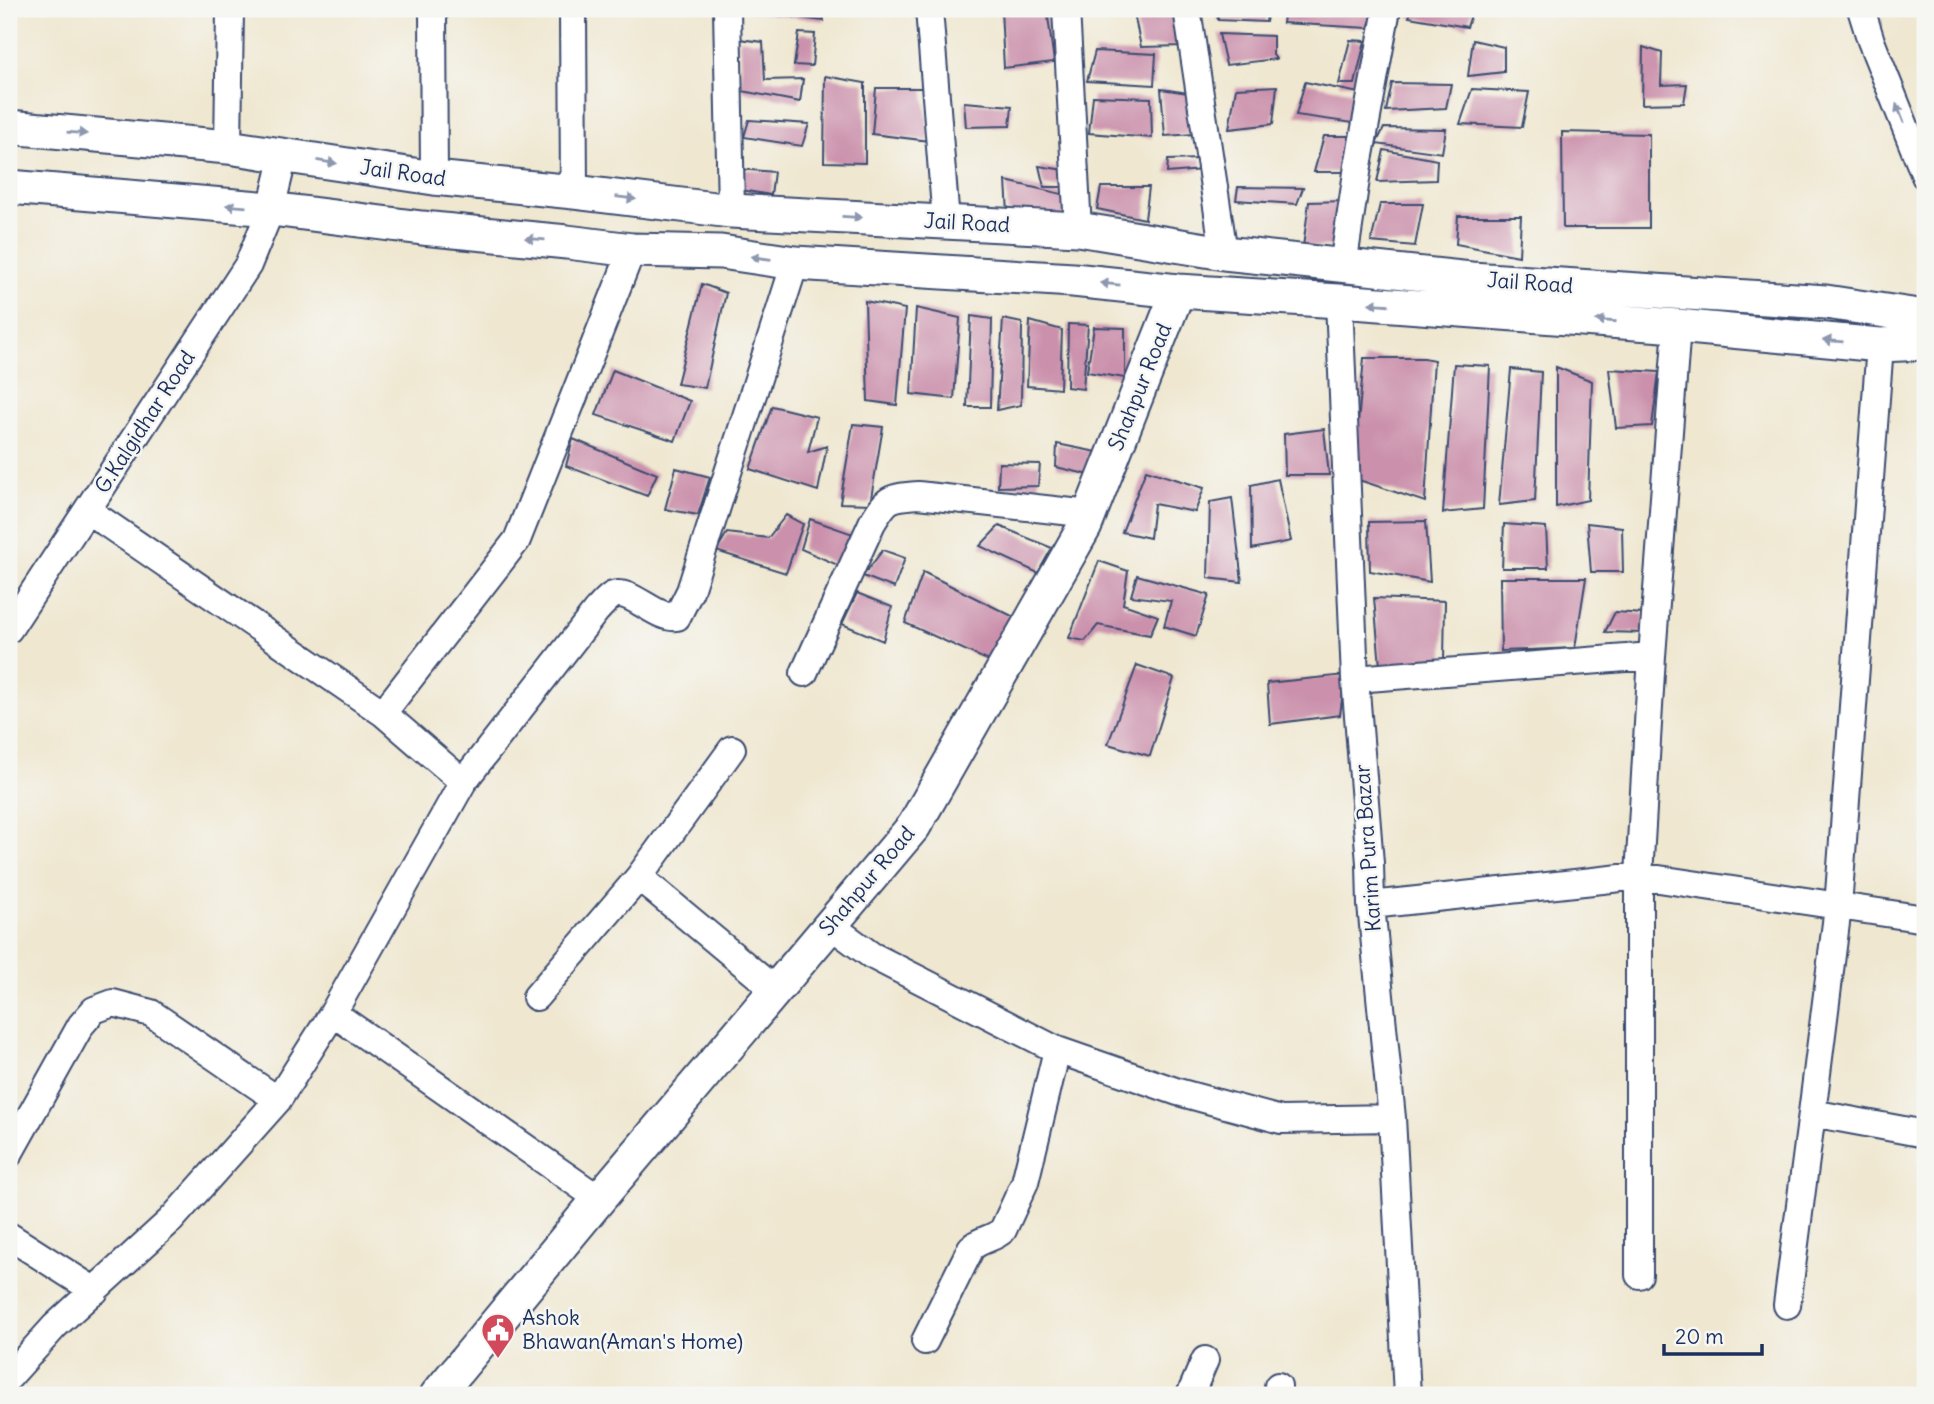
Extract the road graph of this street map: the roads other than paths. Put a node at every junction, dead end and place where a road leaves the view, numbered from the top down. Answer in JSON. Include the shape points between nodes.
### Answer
{"nodes":[{"id":1,"x":230,"y":9,"type":"edge"},
{"id":2,"x":433,"y":9,"type":"edge"},
{"id":3,"x":573,"y":9,"type":"edge"},
{"id":4,"x":727,"y":9,"type":"edge"},
{"id":5,"x":929,"y":9,"type":"edge"},
{"id":6,"x":1066,"y":9,"type":"edge"},
{"id":7,"x":1187,"y":9,"type":"edge"},
{"id":8,"x":1387,"y":9,"type":"edge"},
{"id":9,"x":1861,"y":9,"type":"edge"},
{"id":10,"x":9,"y":127,"type":"edge"},
{"id":11,"x":228,"y":147,"type":"junction"},
{"id":12,"x":284,"y":155,"type":"junction"},
{"id":13,"x":1925,"y":176,"type":"edge"},
{"id":14,"x":434,"y":178,"type":"junction"},
{"id":15,"x":9,"y":187,"type":"edge"},
{"id":16,"x":574,"y":192,"type":"junction"},
{"id":17,"x":271,"y":209,"type":"junction"},
{"id":18,"x":732,"y":211,"type":"junction"},
{"id":19,"x":946,"y":222,"type":"junction"},
{"id":20,"x":1078,"y":229,"type":"junction"},
{"id":21,"x":632,"y":250,"type":"junction"},
{"id":22,"x":1224,"y":253,"type":"junction"},
{"id":23,"x":795,"y":263,"type":"junction"},
{"id":24,"x":1343,"y":265,"type":"junction"},
{"id":25,"x":1178,"y":291,"type":"junction"},
{"id":26,"x":1339,"y":301,"type":"junction"},
{"id":27,"x":1925,"y":317,"type":"edge"},
{"id":28,"x":1677,"y":326,"type":"junction"},
{"id":29,"x":1925,"y":343,"type":"edge"},
{"id":30,"x":1880,"y":345,"type":"junction"},
{"id":31,"x":87,"y":510,"type":"junction"},
{"id":32,"x":1090,"y":514,"type":"junction"},
{"id":33,"x":9,"y":629,"type":"edge"},
{"id":34,"x":1652,"y":656,"type":"junction"},
{"id":35,"x":804,"y":673,"type":"dead end"},
{"id":36,"x":1355,"y":679,"type":"junction"},
{"id":37,"x":383,"y":713,"type":"junction"},
{"id":38,"x":732,"y":749,"type":"dead end"},
{"id":39,"x":463,"y":782,"type":"junction"},
{"id":40,"x":1639,"y":876,"type":"junction"},
{"id":41,"x":639,"y":877,"type":"junction"},
{"id":42,"x":1371,"y":905,"type":"junction"},
{"id":43,"x":1838,"y":907,"type":"junction"},
{"id":44,"x":1925,"y":919,"type":"edge"},
{"id":45,"x":830,"y":925,"type":"junction"},
{"id":46,"x":775,"y":990,"type":"junction"},
{"id":47,"x":536,"y":997,"type":"dead end"},
{"id":48,"x":333,"y":1013,"type":"junction"},
{"id":49,"x":1057,"y":1050,"type":"junction"},
{"id":50,"x":278,"y":1100,"type":"junction"},
{"id":51,"x":1812,"y":1113,"type":"junction"},
{"id":52,"x":1392,"y":1118,"type":"junction"},
{"id":53,"x":1925,"y":1134,"type":"edge"},
{"id":54,"x":9,"y":1154,"type":"edge"},
{"id":55,"x":599,"y":1199,"type":"junction"},
{"id":56,"x":9,"y":1236,"type":"edge"},
{"id":57,"x":1639,"y":1275,"type":"dead end"},
{"id":58,"x":95,"y":1291,"type":"junction"},
{"id":59,"x":1787,"y":1305,"type":"dead end"},
{"id":60,"x":925,"y":1341,"type":"dead end"},
{"id":61,"x":1205,"y":1360,"type":"dead end"},
{"id":62,"x":9,"y":1377,"type":"edge"},
{"id":63,"x":437,"y":1395,"type":"edge"},
{"id":64,"x":1190,"y":1395,"type":"edge"},
{"id":65,"x":1407,"y":1395,"type":"edge"}],
"edges":[{"from":1,"to":11,"type":"street"},
{"from":2,"to":14,"type":"street"},
{"from":3,"to":16,"type":"street"},
{"from":4,"to":18,"type":"street"},
{"from":5,"to":19,"type":"street"},
{"from":6,"to":20,"type":"street"},
{"from":7,"to":22,"type":"street"},
{"from":8,"to":24,"type":"street"},
{"from":13,"to":9,"type":"street","one_way":true},
{"from":10,"to":11,"type":"street","name":"Jail Road","one_way":true},
{"from":11,"to":12,"type":"street","name":"Jail Road"},
{"from":12,"to":14,"type":"street","name":"Jail Road","one_way":true},
{"from":12,"to":17,"type":"street","name":"G.Kalgidhar Road"},
{"from":14,"to":16,"type":"street","name":"Jail Road"},
{"from":17,"to":15,"type":"street","name":"Jail Road","one_way":true},
{"from":16,"to":18,"type":"street","name":"Jail Road","one_way":true},
{"from":21,"to":17,"type":"street","name":"Jail Road","one_way":true},
{"from":17,"to":31,"type":"street","name":"G.Kalgidhar Road","via":[[248,265]]},
{"from":18,"to":19,"type":"street","name":"Jail Road","one_way":true},
{"from":19,"to":20,"type":"street","name":"Jail Road"},
{"from":20,"to":22,"type":"street","name":"Jail Road"},
{"from":23,"to":21,"type":"street","name":"Jail Road","one_way":true,"via":[[721,252]]},
{"from":21,"to":37,"type":"street","via":[[517,540]]},
{"from":22,"to":24,"type":"street","name":"Jail Road"},
{"from":25,"to":23,"type":"street","name":"Jail Road","one_way":true},
{"from":23,"to":39,"type":"street","via":[[680,613],[673,618],[664,616],[629,597],[613,595]]},
{"from":24,"to":27,"type":"street","name":"Jail Road","via":[[1485,280],[1826,302]]},
{"from":25,"to":26,"type":"street","name":"Jail Road"},
{"from":25,"to":32,"type":"street","name":"Shahpur Road"},
{"from":28,"to":26,"type":"street","name":"Jail Road","one_way":true},
{"from":26,"to":36,"type":"street","name":"Karim Pura Bazar"},
{"from":30,"to":28,"type":"street","name":"Jail Road","one_way":true},
{"from":28,"to":34,"type":"street"},
{"from":29,"to":30,"type":"street","name":"Jail Road"},
{"from":30,"to":43,"type":"street"},
{"from":31,"to":33,"type":"street","name":"G.Kalgidhar Road"},
{"from":31,"to":37,"type":"street"},
{"from":32,"to":35,"type":"street","via":[[918,495],[895,497],[883,505],[872,523]]},
{"from":32,"to":45,"type":"street","name":"Shahpur Road","via":[[914,826]]},
{"from":34,"to":36,"type":"street"},
{"from":34,"to":40,"type":"street"},
{"from":36,"to":42,"type":"street","name":"Karim Pura Bazar"},
{"from":37,"to":39,"type":"street"},
{"from":38,"to":41,"type":"street"},
{"from":39,"to":48,"type":"street"},
{"from":40,"to":42,"type":"street"},
{"from":40,"to":43,"type":"street"},
{"from":40,"to":57,"type":"street"},
{"from":41,"to":46,"type":"street"},
{"from":41,"to":47,"type":"street"},
{"from":42,"to":52,"type":"street","name":"Karim Pura Bazar"},
{"from":43,"to":44,"type":"street"},
{"from":43,"to":51,"type":"street"},
{"from":45,"to":46,"type":"street","name":"Shahpur Road"},
{"from":45,"to":49,"type":"street","via":[[871,956]]},
{"from":46,"to":55,"type":"street","name":"Shahpur Road"},
{"from":48,"to":50,"type":"street"},
{"from":48,"to":55,"type":"street"},
{"from":49,"to":52,"type":"street","via":[[1178,1092],[1282,1120]]},
{"from":49,"to":60,"type":"street","via":[[1025,1182],[1003,1230],[971,1248]]},
{"from":50,"to":54,"type":"street","via":[[151,1013],[113,1003],[94,1010],[81,1024]]},
{"from":50,"to":58,"type":"street","via":[[172,1220]]},
{"from":51,"to":53,"type":"street"},
{"from":51,"to":59,"type":"street"},
{"from":52,"to":65,"type":"street","name":"Karim Pura Bazar"},
{"from":55,"to":63,"type":"street","name":"Shahpur Road"},
{"from":56,"to":58,"type":"street"},
{"from":58,"to":62,"type":"street","via":[[55,1326]]},
{"from":61,"to":64,"type":"street"}]}
